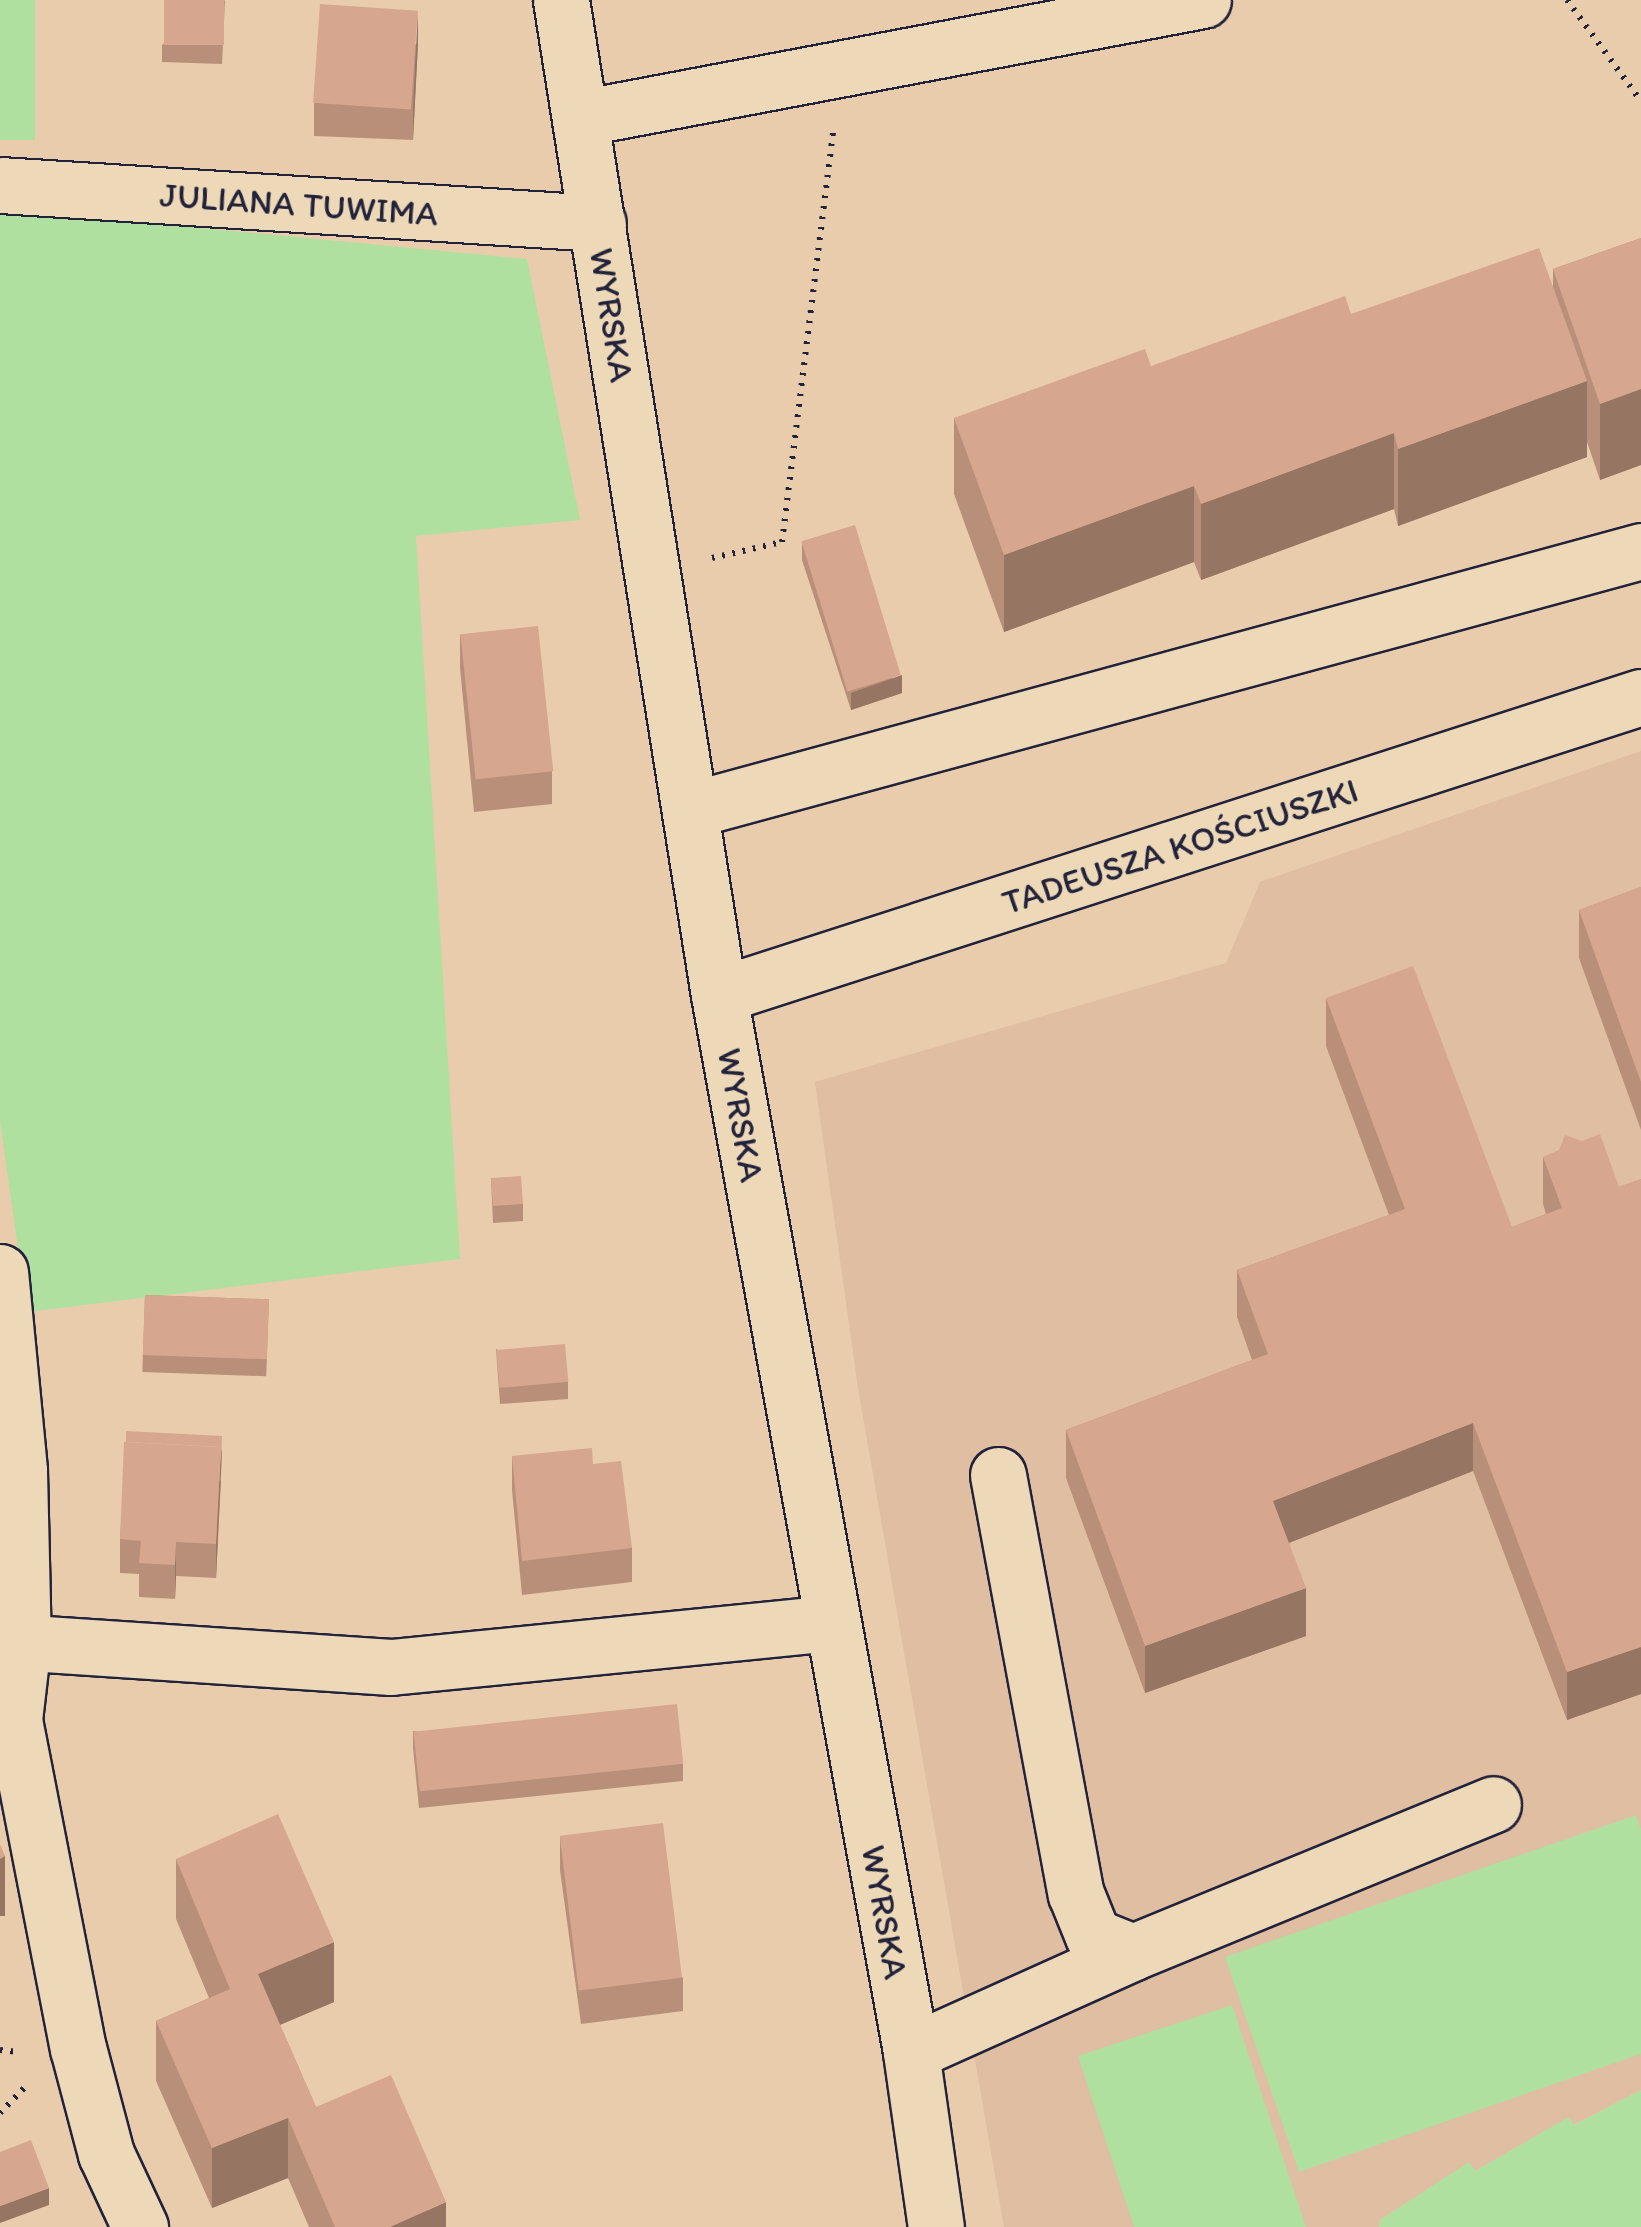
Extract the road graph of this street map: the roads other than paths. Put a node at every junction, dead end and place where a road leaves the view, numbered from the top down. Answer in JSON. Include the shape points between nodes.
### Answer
{"nodes":[{"id":1,"x":561,"y":0,"type":"edge"},
{"id":2,"x":1203,"y":0,"type":"edge"},
{"id":3,"x":580,"y":118,"type":"junction"},
{"id":4,"x":0,"y":186,"type":"edge"},
{"id":5,"x":598,"y":223,"type":"junction"},
{"id":6,"x":1641,"y":551,"type":"edge"},
{"id":7,"x":1641,"y":696,"type":"edge"},
{"id":8,"x":690,"y":810,"type":"junction"},
{"id":9,"x":719,"y":995,"type":"junction"},
{"id":10,"x":0,"y":1272,"type":"edge"},
{"id":11,"x":998,"y":1475,"type":"dead end"},
{"id":12,"x":833,"y":1623,"type":"junction"},
{"id":13,"x":12,"y":1641,"type":"edge"},
{"id":14,"x":1493,"y":1804,"type":"dead end"},
{"id":15,"x":1133,"y":1952,"type":"junction"},
{"id":16,"x":911,"y":2052,"type":"junction"},
{"id":17,"x":140,"y":2227,"type":"edge"},
{"id":18,"x":936,"y":2227,"type":"edge"}],
"edges":[{"from":1,"to":3,"type":"street","name":"WYRSKA"},
{"from":2,"to":3,"type":"street"},
{"from":3,"to":5,"type":"street","name":"WYRSKA"},
{"from":4,"to":5,"type":"street","name":"JULIANA TUWIMA"},
{"from":5,"to":8,"type":"street","name":"WYRSKA"},
{"from":6,"to":8,"type":"street"},
{"from":7,"to":9,"type":"street","name":"TADEUSZA KOŚCIUSZKI"},
{"from":8,"to":9,"type":"street","name":"WYRSKA"},
{"from":9,"to":12,"type":"street","name":"WYRSKA"},
{"from":10,"to":13,"type":"street","via":[[19,1470]]},
{"from":11,"to":15,"type":"street","via":[[1076,1894],[1093,1936]]},
{"from":12,"to":13,"type":"street","via":[[391,1667]]},
{"from":12,"to":16,"type":"street","name":"WYRSKA"},
{"from":13,"to":17,"type":"street","via":[[14,1720],[78,2048],[106,2154]]},
{"from":14,"to":15,"type":"street"},
{"from":15,"to":16,"type":"street"},
{"from":16,"to":18,"type":"street","name":"WYRSKA"}]}
